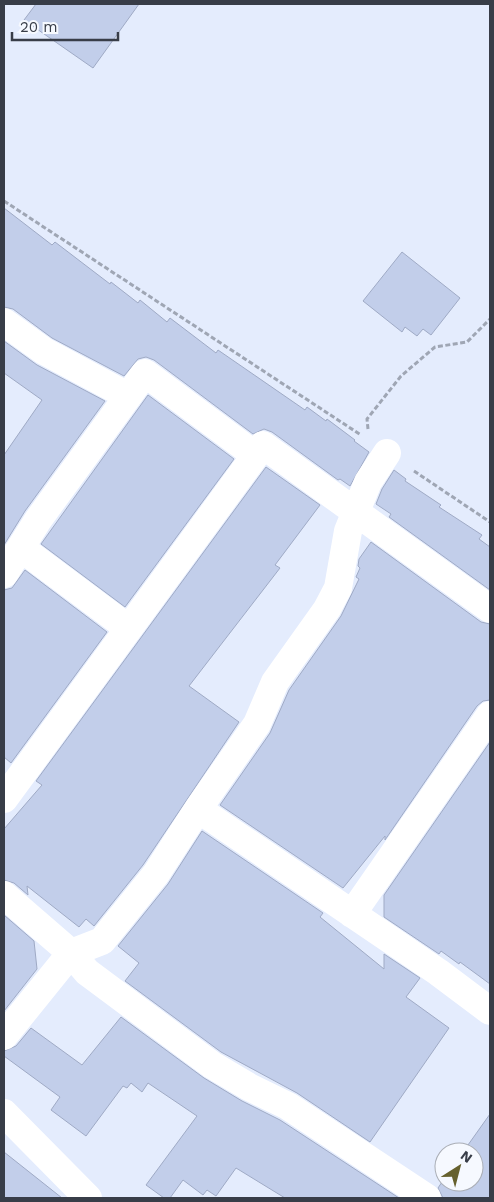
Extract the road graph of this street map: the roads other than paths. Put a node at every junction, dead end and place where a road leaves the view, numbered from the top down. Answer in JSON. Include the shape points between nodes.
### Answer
{"nodes":[{"id":1,"x":4,"y":322,"type":"edge"},
{"id":2,"x":128,"y":396,"type":"junction"},
{"id":3,"x":378,"y":447,"type":"road end"},
{"id":4,"x":255,"y":455,"type":"junction"},
{"id":5,"x":356,"y":512,"type":"junction"},
{"id":6,"x":21,"y":548,"type":"junction"},
{"id":7,"x":4,"y":574,"type":"edge"},
{"id":8,"x":490,"y":609,"type":"edge"},
{"id":9,"x":128,"y":628,"type":"junction"},
{"id":10,"x":490,"y":714,"type":"edge"},
{"id":11,"x":4,"y":799,"type":"edge"},
{"id":12,"x":198,"y":809,"type":"junction"},
{"id":13,"x":4,"y":895,"type":"edge"},
{"id":14,"x":352,"y":914,"type":"junction"},
{"id":15,"x":71,"y":953,"type":"junction"},
{"id":16,"x":490,"y":1011,"type":"edge"},
{"id":17,"x":4,"y":1036,"type":"edge"},
{"id":18,"x":4,"y":1113,"type":"edge"},
{"id":19,"x":88,"y":1198,"type":"edge"},
{"id":20,"x":427,"y":1198,"type":"edge"}],
"edges":[{"from":1,"to":2,"type":"street","via":[[44,351]]},
{"from":2,"to":4,"type":"street","via":[[145,373]]},
{"from":2,"to":6,"type":"street"},
{"from":3,"to":5,"type":"street"},
{"from":4,"to":5,"type":"street","via":[[263,445]]},
{"from":4,"to":9,"type":"street"},
{"from":5,"to":8,"type":"street"},
{"from":5,"to":12,"type":"street","via":[[348,531],[338,588],[327,609],[275,682],[257,724]]},
{"from":6,"to":7,"type":"street"},
{"from":6,"to":9,"type":"street"},
{"from":9,"to":11,"type":"street"},
{"from":10,"to":14,"type":"street"},
{"from":12,"to":14,"type":"street"},
{"from":12,"to":15,"type":"street","via":[[156,874],[102,941]]},
{"from":13,"to":15,"type":"street"},
{"from":14,"to":16,"type":"street"},
{"from":15,"to":17,"type":"street"},
{"from":15,"to":20,"type":"street","via":[[87,972],[212,1065],[249,1088],[288,1106]]},
{"from":18,"to":19,"type":"street"}]}
